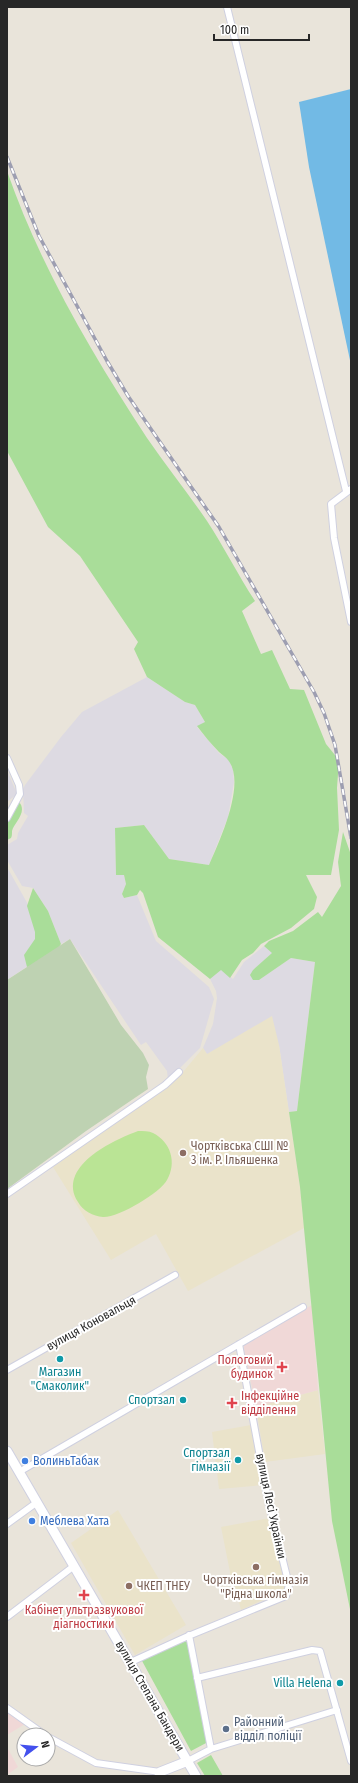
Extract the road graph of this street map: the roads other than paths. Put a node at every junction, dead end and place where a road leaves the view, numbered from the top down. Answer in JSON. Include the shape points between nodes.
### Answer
{"nodes":[{"id":1,"x":227,"y":7,"type":"edge"},
{"id":2,"x":349,"y":490,"type":"edge"},
{"id":3,"x":351,"y":622,"type":"edge"},
{"id":4,"x":7,"y":758,"type":"edge"},
{"id":5,"x":7,"y":818,"type":"edge"},
{"id":6,"x":179,"y":1072,"type":"dead end"},
{"id":7,"x":7,"y":1194,"type":"edge"},
{"id":8,"x":175,"y":1275,"type":"dead end"},
{"id":9,"x":303,"y":1307,"type":"dead end"},
{"id":10,"x":239,"y":1344,"type":"junction"},
{"id":11,"x":7,"y":1370,"type":"edge"},
{"id":12,"x":7,"y":1451,"type":"edge"},
{"id":13,"x":19,"y":1472,"type":"junction"},
{"id":14,"x":36,"y":1503,"type":"junction"},
{"id":15,"x":7,"y":1524,"type":"edge"},
{"id":16,"x":74,"y":1566,"type":"junction"},
{"id":17,"x":7,"y":1617,"type":"edge"},
{"id":18,"x":189,"y":1635,"type":"junction"},
{"id":19,"x":131,"y":1662,"type":"junction"},
{"id":20,"x":197,"y":1678,"type":"junction"},
{"id":21,"x":7,"y":1708,"type":"edge"},
{"id":22,"x":337,"y":1710,"type":"junction"},
{"id":23,"x":34,"y":1727,"type":"edge"},
{"id":24,"x":56,"y":1741,"type":"edge"},
{"id":25,"x":211,"y":1749,"type":"junction"},
{"id":26,"x":188,"y":1761,"type":"junction"},
{"id":27,"x":351,"y":1761,"type":"edge"},
{"id":28,"x":159,"y":1774,"type":"edge"},
{"id":29,"x":196,"y":1776,"type":"edge"}],
"edges":[{"from":1,"to":2,"type":"street"},
{"from":2,"to":3,"type":"street","via":[[330,504],[334,538]]},
{"from":4,"to":5,"type":"street","via":[[19,785],[20,794]]},
{"from":6,"to":7,"type":"street","via":[[165,1085]]},
{"from":8,"to":11,"type":"street","name":"вулиця Коновальця"},
{"from":9,"to":10,"type":"street"},
{"from":10,"to":13,"type":"street"},
{"from":10,"to":18,"type":"street","name":"вулиця Лесі Українки","via":[[268,1500],[289,1585],[286,1596]]},
{"from":12,"to":13,"type":"street","name":"вулиця Степана Бандери"},
{"from":13,"to":14,"type":"street","name":"вулиця Степана Бандери"},
{"from":14,"to":15,"type":"street"},
{"from":14,"to":16,"type":"street","name":"вулиця Степана Бандери"},
{"from":16,"to":17,"type":"street"},
{"from":16,"to":19,"type":"street","name":"вулиця Степана Бандери"},
{"from":18,"to":19,"type":"street","name":"вулиця Лесі Українки"},
{"from":18,"to":20,"type":"street"},
{"from":19,"to":26,"type":"street","name":"вулиця Степана Бандери"},
{"from":20,"to":22,"type":"street","via":[[319,1650]]},
{"from":20,"to":25,"type":"street"},
{"from":21,"to":23,"type":"street"},
{"from":22,"to":25,"type":"street"},
{"from":22,"to":27,"type":"street"},
{"from":24,"to":28,"type":"street","via":[[96,1763]]},
{"from":25,"to":26,"type":"street"},
{"from":26,"to":28,"type":"street"},
{"from":26,"to":29,"type":"street","name":"вулиця Степана Бандери"}]}
